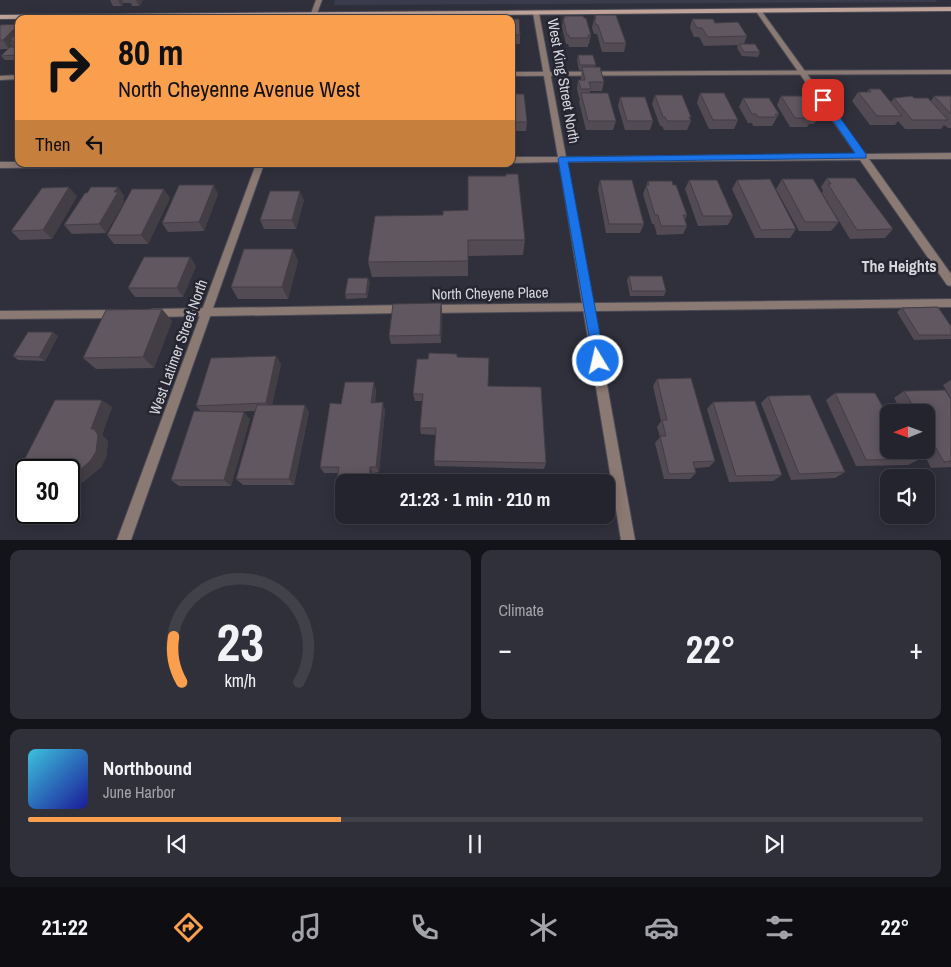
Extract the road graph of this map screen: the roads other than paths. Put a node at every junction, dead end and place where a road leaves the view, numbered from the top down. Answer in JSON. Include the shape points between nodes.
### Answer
{"nodes":[{"id":1,"x":319,"y":0,"type":"edge"},
{"id":2,"x":951,"y":9,"type":"edge"},
{"id":3,"x":758,"y":10,"type":"junction"},
{"id":4,"x":536,"y":13,"type":"junction"},
{"id":5,"x":313,"y":15,"type":"edge"},
{"id":6,"x":387,"y":15,"type":"edge"},
{"id":7,"x":0,"y":17,"type":"edge"},
{"id":8,"x":15,"y":17,"type":"edge"},
{"id":9,"x":951,"y":72,"type":"edge"},
{"id":10,"x":804,"y":73,"type":"junction"},
{"id":11,"x":515,"y":74,"type":"edge"},
{"id":12,"x":548,"y":74,"type":"junction"},
{"id":13,"x":15,"y":77,"type":"edge"},
{"id":14,"x":0,"y":78,"type":"edge"},
{"id":15,"x":862,"y":156,"type":"junction"},
{"id":16,"x":951,"y":156,"type":"edge"},
{"id":17,"x":563,"y":159,"type":"junction"},
{"id":18,"x":515,"y":160,"type":"edge"},
{"id":19,"x":0,"y":165,"type":"edge"},
{"id":20,"x":15,"y":165,"type":"edge"},
{"id":21,"x":259,"y":167,"type":"edge"},
{"id":22,"x":951,"y":282,"type":"edge"},
{"id":23,"x":951,"y":303,"type":"edge"},
{"id":24,"x":589,"y":306,"type":"junction"},
{"id":25,"x":206,"y":312,"type":"junction"},
{"id":26,"x":125,"y":313,"type":"edge"},
{"id":27,"x":144,"y":313,"type":"edge"},
{"id":28,"x":0,"y":315,"type":"edge"},
{"id":29,"x":124,"y":540,"type":"edge"},
{"id":30,"x":628,"y":540,"type":"edge"}],
"edges":[{"from":1,"to":5,"type":"street"},
{"from":2,"to":3,"type":"street"},
{"from":3,"to":4,"type":"street"},
{"from":3,"to":10,"type":"street"},
{"from":4,"to":6,"type":"street"},
{"from":4,"to":12,"type":"street","name":"West King Street North"},
{"from":7,"to":8,"type":"street"},
{"from":9,"to":10,"type":"street"},
{"from":10,"to":12,"type":"street"},
{"from":10,"to":15,"type":"street"},
{"from":11,"to":12,"type":"street"},
{"from":12,"to":17,"type":"street","name":"West King Street North"},
{"from":13,"to":14,"type":"street"},
{"from":15,"to":16,"type":"street"},
{"from":15,"to":17,"type":"street"},
{"from":15,"to":22,"type":"street"},
{"from":17,"to":18,"type":"street"},
{"from":17,"to":24,"type":"street","name":"West King Street North"},
{"from":19,"to":20,"type":"street"},
{"from":21,"to":25,"type":"street","name":"West Latimer Street North"},
{"from":23,"to":24,"type":"street","name":"North Cheyene Place"},
{"from":24,"to":25,"type":"street","name":"North Cheyene Place"},
{"from":24,"to":30,"type":"street","name":"West King Street North"},
{"from":25,"to":27,"type":"street","name":"North Cheyene Place"},
{"from":25,"to":29,"type":"street","name":"West Latimer Street North"},
{"from":26,"to":28,"type":"street"}]}
